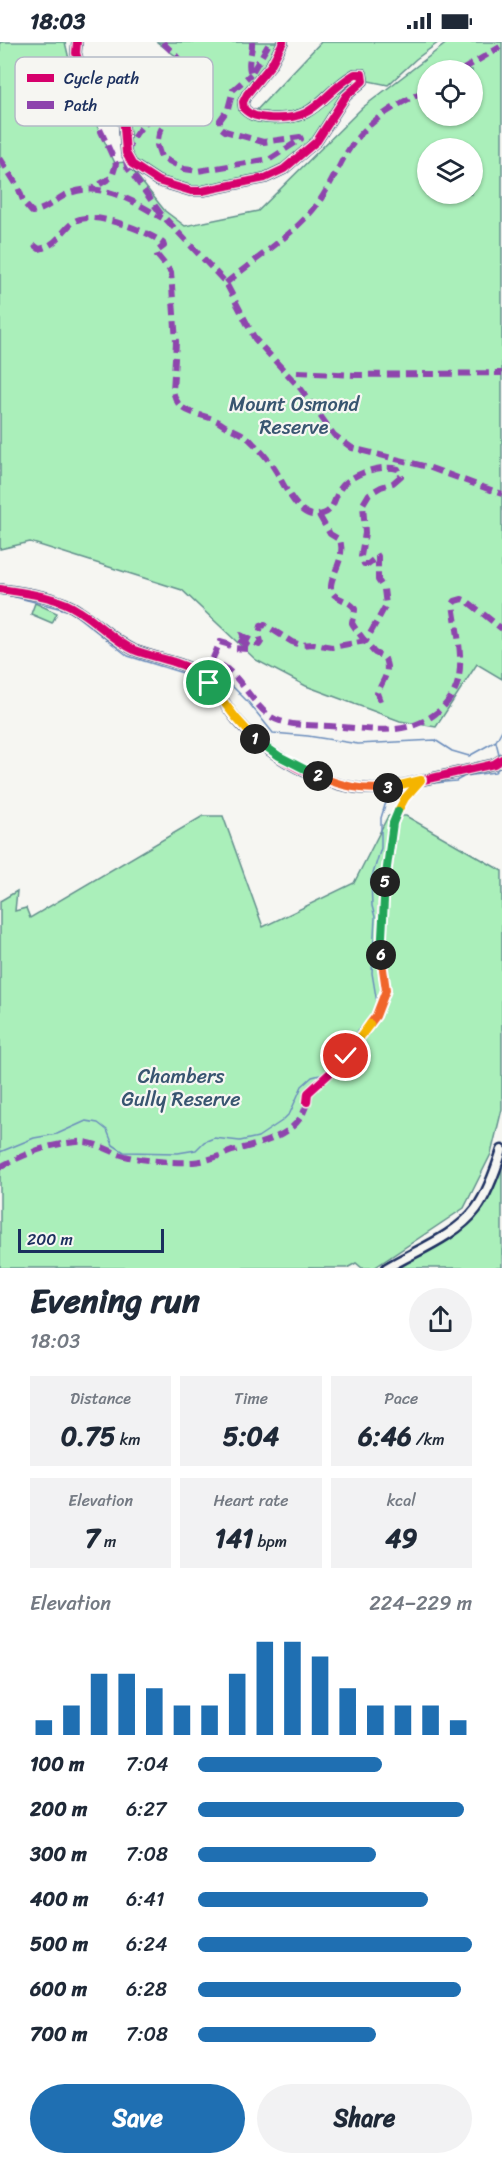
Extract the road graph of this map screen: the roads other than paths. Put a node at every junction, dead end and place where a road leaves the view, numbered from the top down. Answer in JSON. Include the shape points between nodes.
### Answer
{"nodes":[{"id":1,"x":76,"y":42,"type":"edge"},
{"id":2,"x":283,"y":42,"type":"edge"},
{"id":3,"x":77,"y":57,"type":"edge"},
{"id":4,"x":124,"y":126,"type":"edge"},
{"id":5,"x":0,"y":589,"type":"edge"},
{"id":6,"x":500,"y":760,"type":"edge"},
{"id":7,"x":421,"y":780,"type":"junction"},
{"id":8,"x":307,"y":1102,"type":"dead end"},
{"id":9,"x":502,"y":1150,"type":"edge"},
{"id":10,"x":387,"y":1268,"type":"edge"}],
"edges":[{"from":1,"to":3,"type":"street"},
{"from":2,"to":4,"type":"street","via":[[271,65],[244,98],[244,109],[250,114],[299,117],[314,109],[345,80],[358,73],[364,77],[346,96],[317,141],[285,168],[265,178],[202,191],[173,188],[132,164],[126,153]]},
{"from":5,"to":7,"type":"street","via":[[69,605],[113,639],[194,670],[255,738],[302,769],[357,789],[388,788]]},
{"from":6,"to":7,"type":"street"},
{"from":7,"to":8,"type":"street","via":[[405,798],[393,823],[383,903],[381,956],[386,990],[376,1016],[342,1062],[308,1093]]},
{"from":9,"to":10,"type":"main road","via":[[482,1199],[469,1217],[441,1238]]}]}
